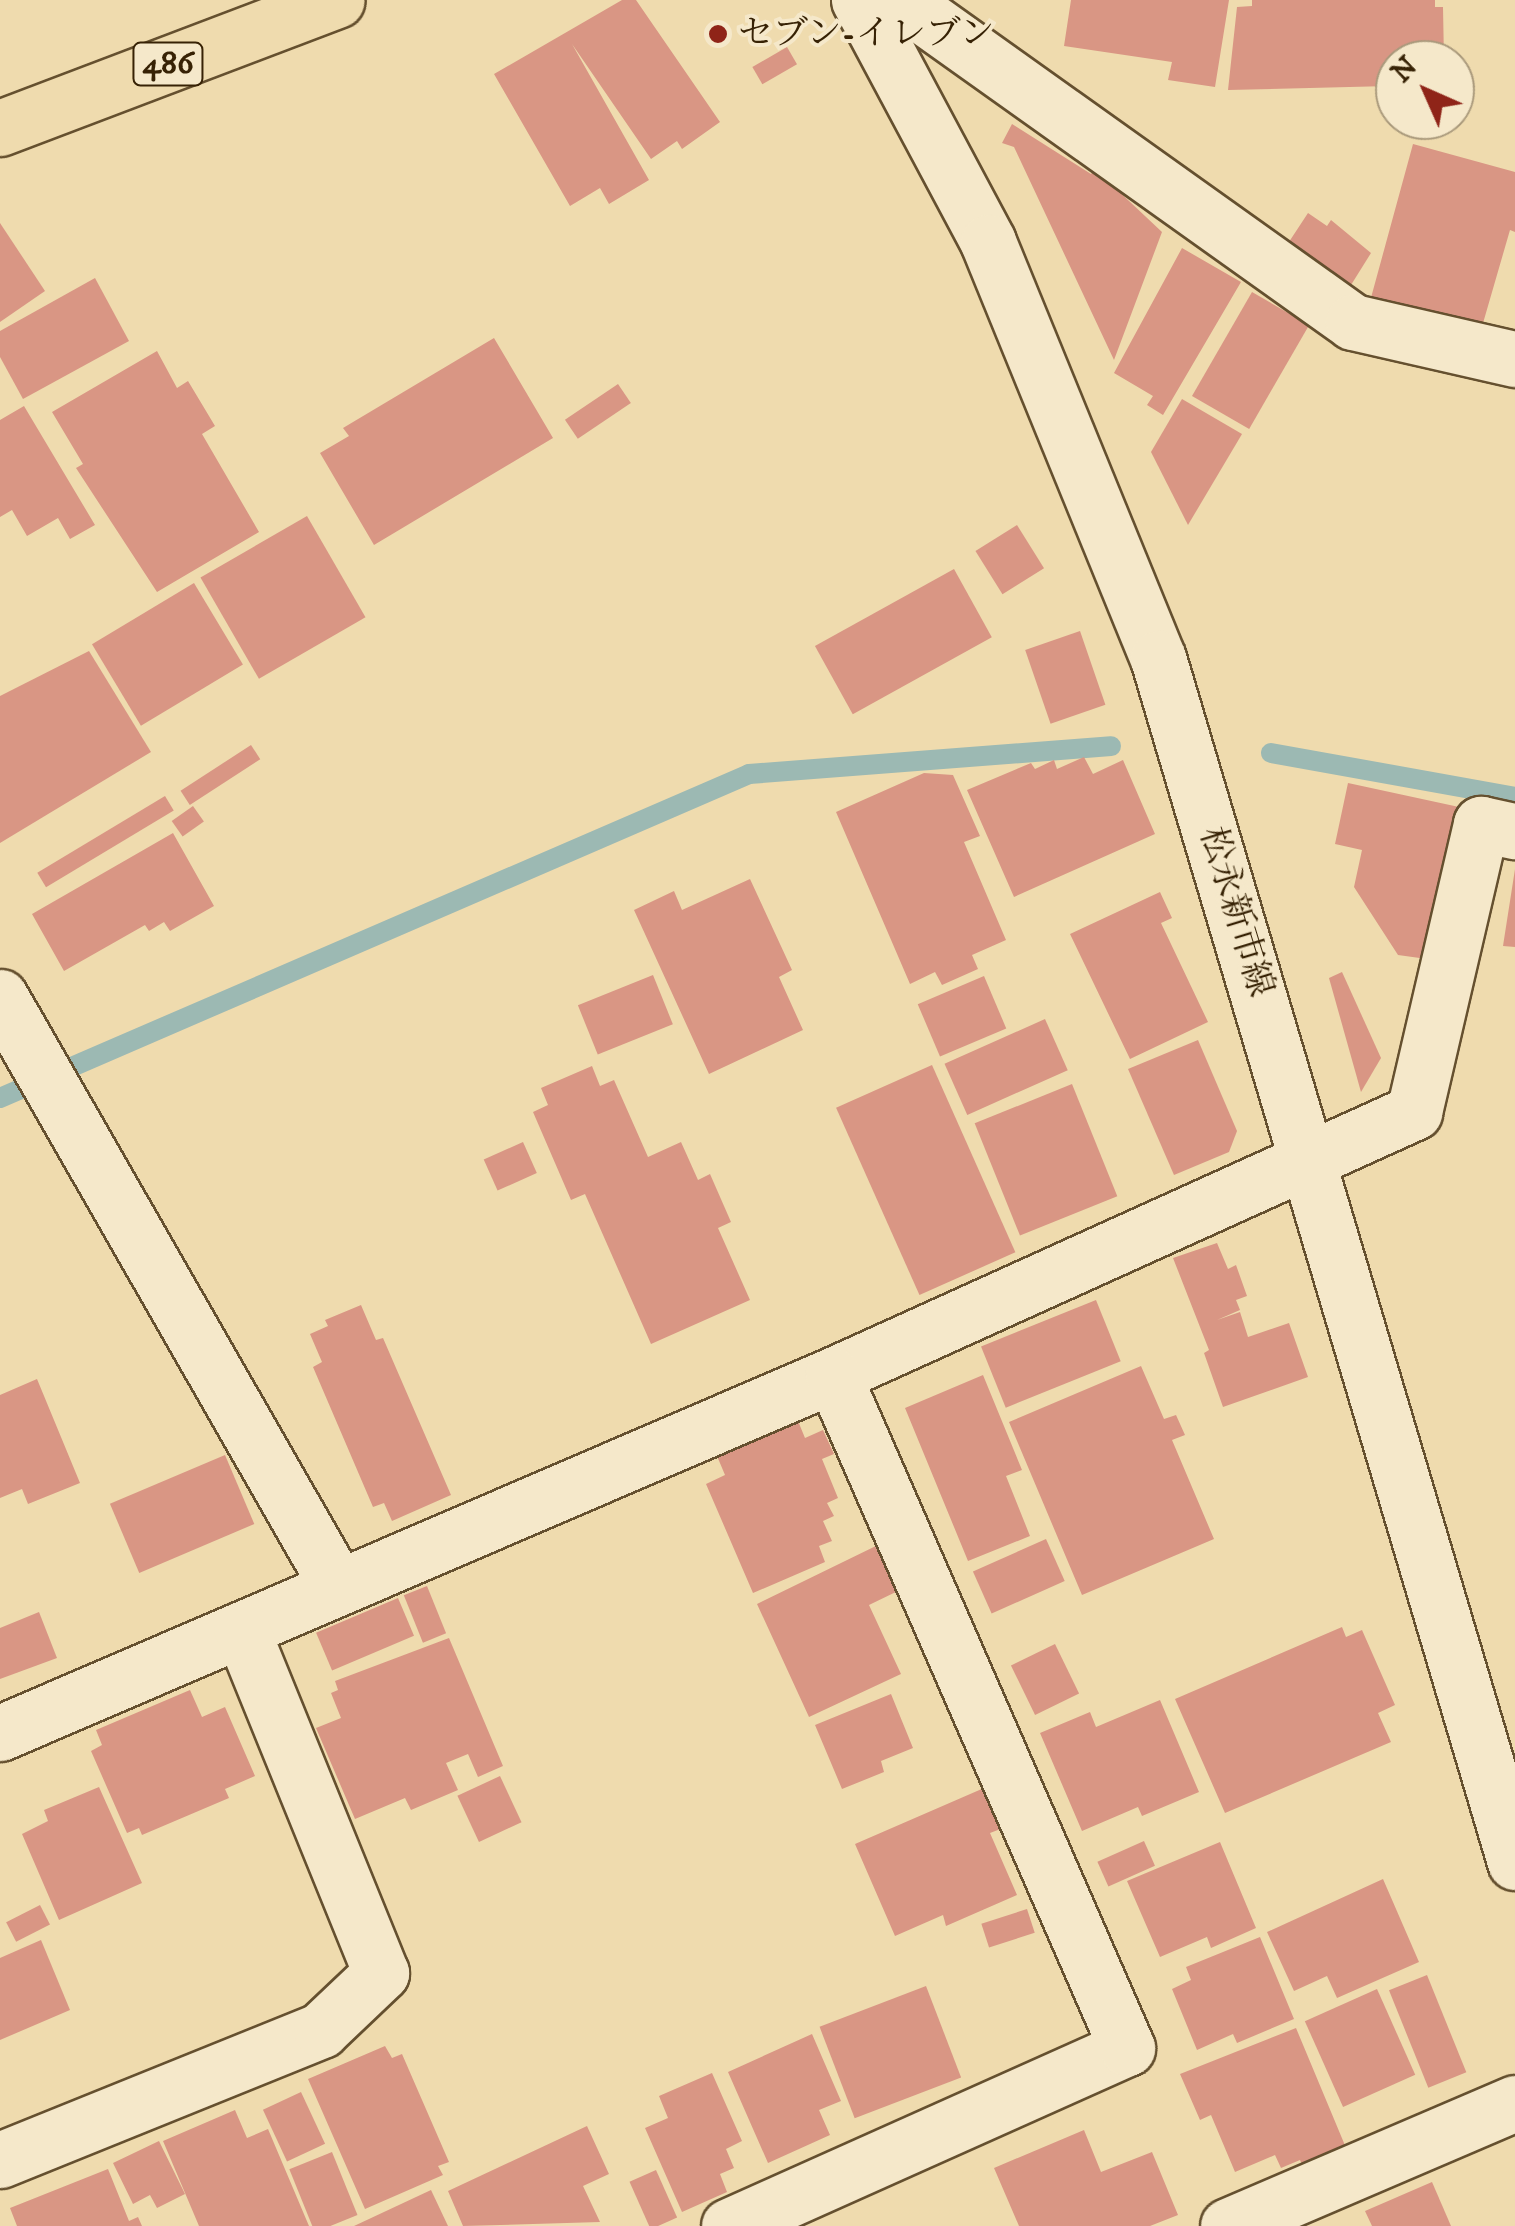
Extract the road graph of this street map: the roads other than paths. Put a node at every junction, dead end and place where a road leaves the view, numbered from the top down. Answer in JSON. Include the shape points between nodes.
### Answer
{"nodes":[{"id":1,"x":337,"y":0,"type":"edge"},
{"id":2,"x":859,"y":0,"type":"edge"},
{"id":3,"x":901,"y":0,"type":"edge"},
{"id":4,"x":0,"y":128,"type":"edge"},
{"id":5,"x":1515,"y":359,"type":"edge"},
{"id":6,"x":1515,"y":830,"type":"edge"},
{"id":7,"x":0,"y":997,"type":"edge"},
{"id":8,"x":19,"y":1071,"type":"edge"},
{"id":9,"x":1312,"y":1164,"type":"junction"},
{"id":10,"x":833,"y":1375,"type":"junction"},
{"id":11,"x":338,"y":1588,"type":"junction"},
{"id":12,"x":240,"y":1629,"type":"junction"},
{"id":13,"x":0,"y":1733,"type":"edge"},
{"id":14,"x":1515,"y":1862,"type":"edge"},
{"id":15,"x":1515,"y":2103,"type":"edge"},
{"id":16,"x":0,"y":2160,"type":"edge"},
{"id":17,"x":729,"y":2226,"type":"edge"},
{"id":18,"x":1228,"y":2226,"type":"edge"}],
"edges":[{"from":1,"to":4,"type":"highway","number":"486"},
{"from":2,"to":9,"type":"street","name":"松永新市線","via":[[988,242],[1158,658]]},
{"from":3,"to":5,"type":"street","via":[[1353,322]]},
{"from":6,"to":9,"type":"street","via":[[1482,824],[1414,1112]]},
{"from":7,"to":8,"type":"street"},
{"from":8,"to":11,"type":"street"},
{"from":9,"to":10,"type":"street"},
{"from":9,"to":14,"type":"street","name":"松永新市線"},
{"from":10,"to":11,"type":"street"},
{"from":10,"to":17,"type":"street","via":[[1127,2048]]},
{"from":11,"to":12,"type":"street"},
{"from":12,"to":13,"type":"street"},
{"from":12,"to":16,"type":"street","via":[[381,1973],[321,2030]]},
{"from":15,"to":18,"type":"street"}]}
